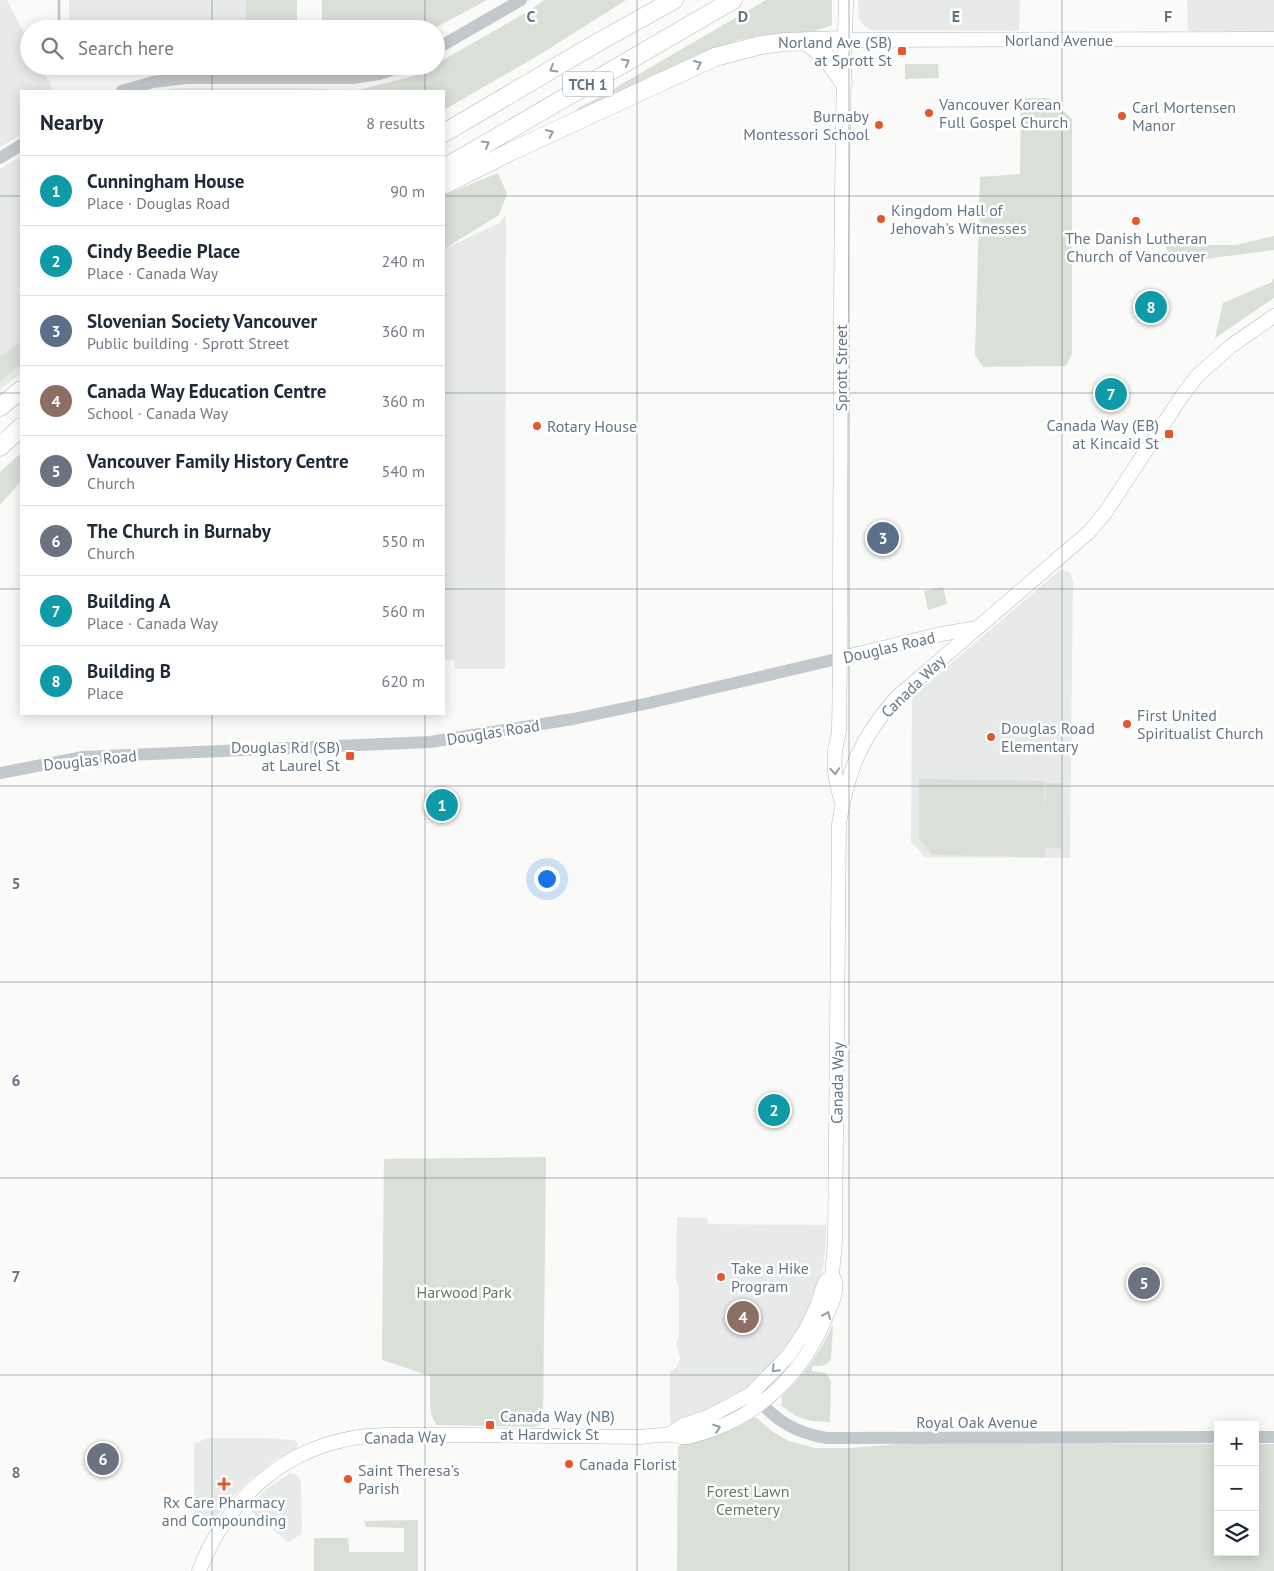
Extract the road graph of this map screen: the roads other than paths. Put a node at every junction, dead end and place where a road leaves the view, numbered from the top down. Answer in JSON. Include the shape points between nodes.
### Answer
{"nodes":[{"id":1,"x":522,"y":0,"type":"edge"},
{"id":2,"x":650,"y":0,"type":"edge"},
{"id":3,"x":674,"y":0,"type":"edge"},
{"id":4,"x":733,"y":0,"type":"edge"},
{"id":5,"x":846,"y":0,"type":"edge"},
{"id":6,"x":1274,"y":39,"type":"edge"},
{"id":7,"x":844,"y":40,"type":"junction"},
{"id":8,"x":807,"y":42,"type":"junction"},
{"id":9,"x":445,"y":44,"type":"edge"},
{"id":10,"x":594,"y":44,"type":"junction"},
{"id":11,"x":372,"y":75,"type":"edge"},
{"id":12,"x":843,"y":81,"type":"junction"},
{"id":13,"x":125,"y":90,"type":"edge"},
{"id":14,"x":445,"y":132,"type":"edge"},
{"id":15,"x":20,"y":147,"type":"edge"},
{"id":16,"x":0,"y":158,"type":"edge"},
{"id":17,"x":445,"y":167,"type":"edge"},
{"id":18,"x":445,"y":184,"type":"edge"},
{"id":19,"x":1274,"y":316,"type":"edge"},
{"id":20,"x":20,"y":391,"type":"edge"},
{"id":21,"x":0,"y":407,"type":"edge"},
{"id":22,"x":20,"y":428,"type":"edge"},
{"id":23,"x":0,"y":447,"type":"edge"},
{"id":24,"x":978,"y":628,"type":"junction"},
{"id":25,"x":840,"y":658,"type":"junction"},
{"id":26,"x":839,"y":736,"type":"junction"},
{"id":27,"x":854,"y":762,"type":"junction"},
{"id":28,"x":0,"y":773,"type":"edge"},
{"id":29,"x":842,"y":806,"type":"junction"},
{"id":30,"x":756,"y":1399,"type":"junction"},
{"id":31,"x":1214,"y":1437,"type":"edge"},
{"id":32,"x":1259,"y":1437,"type":"edge"},
{"id":33,"x":1274,"y":1437,"type":"edge"},
{"id":34,"x":199,"y":1571,"type":"edge"}],
"edges":[{"from":1,"to":9,"type":"street"},
{"from":2,"to":10,"type":"highway"},
{"from":3,"to":10,"type":"highway","number":"TCH 1"},
{"from":17,"to":4,"type":"highway","number":"TCH 1","one_way":true},
{"from":5,"to":7,"type":"main road","name":"Sprott Street"},
{"from":6,"to":7,"type":"main road","name":"Norland Avenue"},
{"from":7,"to":8,"type":"highway"},
{"from":7,"to":12,"type":"main road","name":"Sprott Street"},
{"from":8,"to":12,"type":"highway","via":[[826,57]]},
{"from":18,"to":8,"type":"highway","one_way":true,"via":[[715,57],[761,45]]},
{"from":10,"to":14,"type":"highway","number":"TCH 1","one_way":true},
{"from":11,"to":13,"type":"street","via":[[353,78],[186,78]]},
{"from":12,"to":25,"type":"main road","name":"Sprott Street"},
{"from":15,"to":16,"type":"street"},
{"from":19,"to":24,"type":"main road","name":"Canada Way","via":[[1231,346],[1197,376],[1089,532]]},
{"from":20,"to":21,"type":"highway"},
{"from":22,"to":23,"type":"highway"},
{"from":24,"to":25,"type":"main road","name":"Douglas Road"},
{"from":24,"to":27,"type":"main road","name":"Canada Way","via":[[896,698],[873,726]]},
{"from":25,"to":26,"type":"main road","name":"Sprott Street"},
{"from":25,"to":28,"type":"street","name":"Douglas Road","via":[[573,719],[430,742],[83,757]]},
{"from":26,"to":27,"type":"main road","name":"Sprott Street"},
{"from":26,"to":29,"type":"main road","name":"Sprott Street","one_way":true,"via":[[834,760]]},
{"from":27,"to":29,"type":"main road","name":"Canada Way"},
{"from":29,"to":30,"type":"main road","name":"Canada Way","via":[[839,824],[832,1275],[836,1283],[832,1302],[813,1344],[789,1378]]},
{"from":30,"to":31,"type":"street","name":"Royal Oak Avenue","via":[[776,1418],[802,1433],[834,1439]]},
{"from":30,"to":34,"type":"main road","name":"Canada Way","via":[[725,1425],[685,1438],[670,1434],[640,1437],[380,1435],[330,1443],[294,1458],[258,1483],[235,1506]]},
{"from":32,"to":33,"type":"street"}]}
